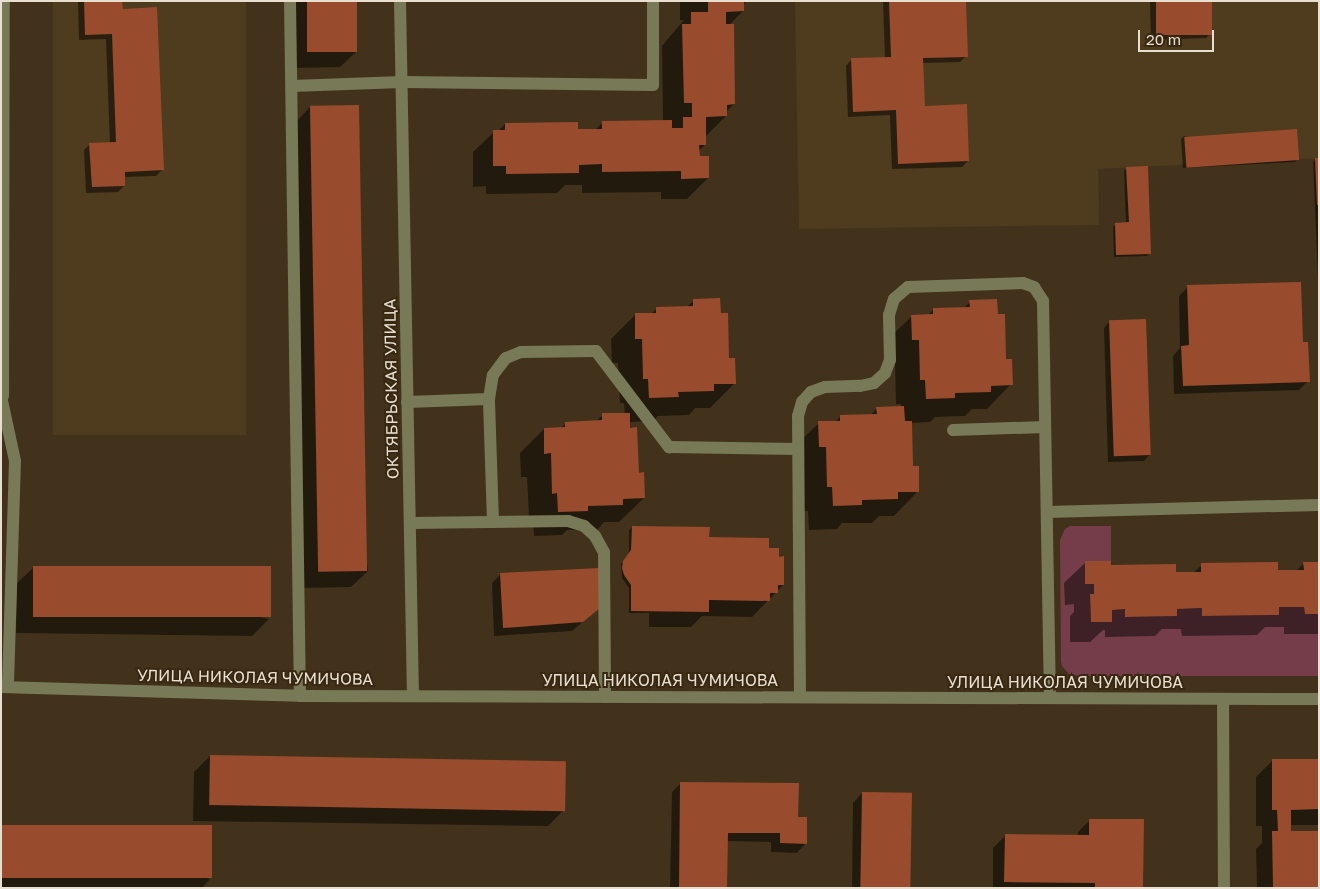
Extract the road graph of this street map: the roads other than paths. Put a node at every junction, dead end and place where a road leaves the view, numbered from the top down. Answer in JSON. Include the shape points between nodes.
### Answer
{"nodes":[{"id":1,"x":4,"y":1,"type":"edge"},
{"id":2,"x":290,"y":1,"type":"edge"},
{"id":3,"x":400,"y":1,"type":"edge"},
{"id":4,"x":653,"y":1,"type":"edge"},
{"id":5,"x":402,"y":82,"type":"junction"},
{"id":6,"x":292,"y":86,"type":"junction"},
{"id":7,"x":2,"y":396,"type":"edge"},
{"id":8,"x":489,"y":398,"type":"junction"},
{"id":9,"x":407,"y":402,"type":"junction"},
{"id":10,"x":1045,"y":426,"type":"junction"},
{"id":11,"x":953,"y":430,"type":"dead end"},
{"id":12,"x":798,"y":449,"type":"junction"},
{"id":13,"x":1319,"y":505,"type":"edge"},
{"id":14,"x":1047,"y":512,"type":"junction"},
{"id":15,"x":493,"y":522,"type":"junction"},
{"id":16,"x":410,"y":523,"type":"junction"},
{"id":17,"x":5,"y":687,"type":"edge"},
{"id":18,"x":300,"y":696,"type":"junction"},
{"id":19,"x":413,"y":696,"type":"junction"},
{"id":20,"x":605,"y":697,"type":"junction"},
{"id":21,"x":800,"y":697,"type":"junction"},
{"id":22,"x":1050,"y":698,"type":"junction"},
{"id":23,"x":1223,"y":699,"type":"junction"},
{"id":24,"x":1319,"y":699,"type":"edge"},
{"id":25,"x":1224,"y":888,"type":"edge"}],
"edges":[{"from":1,"to":7,"type":"street"},
{"from":2,"to":6,"type":"street"},
{"from":3,"to":5,"type":"street","name":"ОКТЯБРЬСКАЯ УЛИЦА"},
{"from":4,"to":5,"type":"street","via":[[653,85]]},
{"from":5,"to":6,"type":"street"},
{"from":5,"to":9,"type":"street","name":"ОКТЯБРЬСКАЯ УЛИЦА"},
{"from":6,"to":18,"type":"street"},
{"from":7,"to":17,"type":"street","via":[[15,460]]},
{"from":8,"to":9,"type":"street"},
{"from":8,"to":12,"type":"street","via":[[493,374],[506,358],[521,352],[596,350],[669,448]]},
{"from":8,"to":15,"type":"street"},
{"from":9,"to":16,"type":"street","name":"ОКТЯБРЬСКАЯ УЛИЦА"},
{"from":10,"to":11,"type":"street"},
{"from":10,"to":12,"type":"street","via":[[1043,301],[1034,287],[1023,282],[922,285],[908,287],[894,299],[889,315],[890,360],[885,373],[874,383],[825,387],[811,392],[802,402],[798,416]]},
{"from":10,"to":14,"type":"street"},
{"from":12,"to":21,"type":"street"},
{"from":13,"to":14,"type":"street"},
{"from":14,"to":22,"type":"street"},
{"from":15,"to":16,"type":"street"},
{"from":15,"to":20,"type":"street","via":[[568,521],[584,526],[595,536],[604,552]]},
{"from":16,"to":19,"type":"street","name":"ОКТЯБРЬСКАЯ УЛИЦА"},
{"from":17,"to":18,"type":"street","name":"УЛИЦА НИКОЛАЯ ЧУМИЧОВА"},
{"from":18,"to":19,"type":"street","name":"УЛИЦА НИКОЛАЯ ЧУМИЧОВА"},
{"from":19,"to":20,"type":"street","name":"УЛИЦА НИКОЛАЯ ЧУМИЧОВА"},
{"from":20,"to":21,"type":"street","name":"УЛИЦА НИКОЛАЯ ЧУМИЧОВА"},
{"from":21,"to":22,"type":"street","name":"УЛИЦА НИКОЛАЯ ЧУМИЧОВА"},
{"from":22,"to":23,"type":"street","name":"УЛИЦА НИКОЛАЯ ЧУМИЧОВА"},
{"from":23,"to":24,"type":"street","name":"УЛИЦА НИКОЛАЯ ЧУМИЧОВА"},
{"from":23,"to":25,"type":"street"}]}
